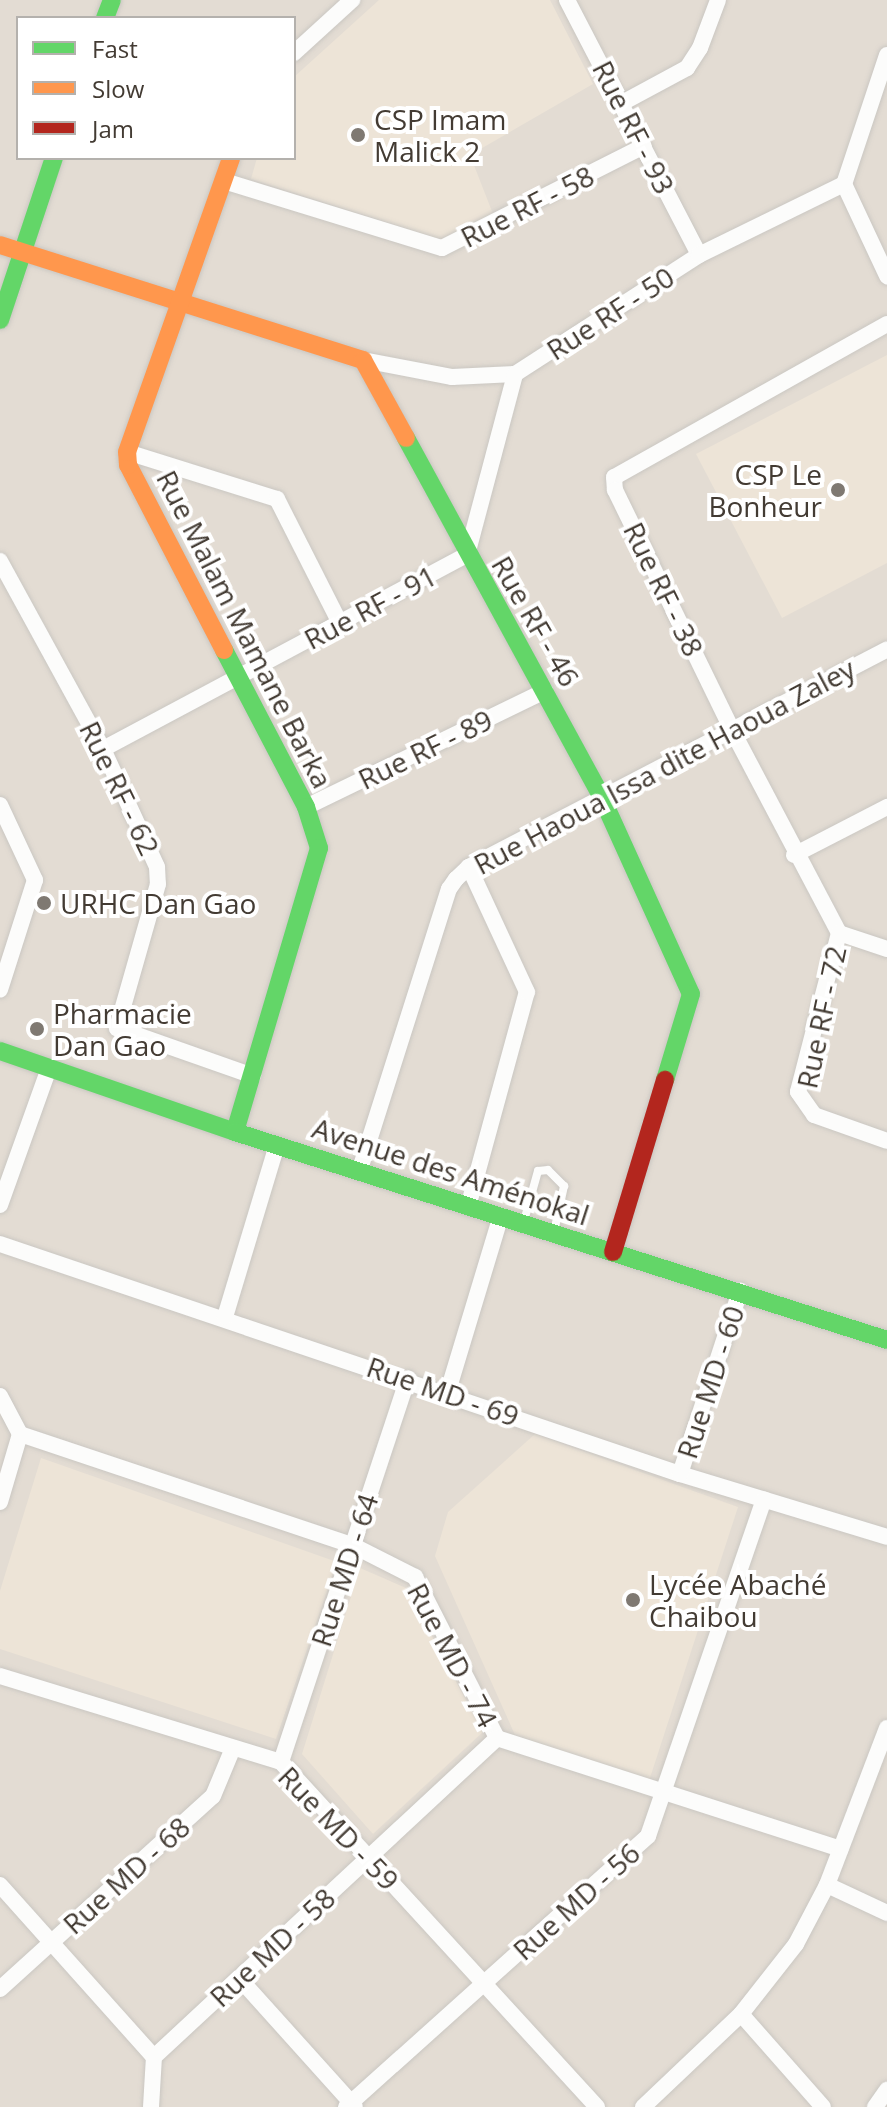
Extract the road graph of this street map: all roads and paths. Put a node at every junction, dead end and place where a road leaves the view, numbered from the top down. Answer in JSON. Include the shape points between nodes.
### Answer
{"nodes":[{"id":1,"x":352,"y":0,"type":"edge"},
{"id":2,"x":567,"y":0,"type":"edge"},
{"id":3,"x":718,"y":0,"type":"edge"},
{"id":4,"x":296,"y":51,"type":"edge"},
{"id":5,"x":887,"y":55,"type":"edge"},
{"id":6,"x":622,"y":103,"type":"junction"},
{"id":7,"x":644,"y":146,"type":"junction"},
{"id":8,"x":53,"y":160,"type":"edge"},
{"id":9,"x":230,"y":160,"type":"edge"},
{"id":10,"x":224,"y":181,"type":"junction"},
{"id":11,"x":844,"y":184,"type":"junction"},
{"id":12,"x":0,"y":245,"type":"edge"},
{"id":13,"x":20,"y":252,"type":"junction"},
{"id":14,"x":699,"y":255,"type":"junction"},
{"id":15,"x":887,"y":276,"type":"edge"},
{"id":16,"x":182,"y":303,"type":"junction"},
{"id":17,"x":0,"y":320,"type":"edge"},
{"id":18,"x":887,"y":324,"type":"edge"},
{"id":19,"x":363,"y":360,"type":"junction"},
{"id":20,"x":515,"y":374,"type":"junction"},
{"id":21,"x":127,"y":452,"type":"junction"},
{"id":22,"x":467,"y":555,"type":"junction"},
{"id":23,"x":0,"y":561,"type":"edge"},
{"id":24,"x":340,"y":623,"type":"junction"},
{"id":25,"x":887,"y":649,"type":"edge"},
{"id":26,"x":237,"y":677,"type":"junction"},
{"id":27,"x":545,"y":691,"type":"junction"},
{"id":28,"x":731,"y":728,"type":"junction"},
{"id":29,"x":103,"y":749,"type":"junction"},
{"id":30,"x":602,"y":798,"type":"junction"},
{"id":31,"x":0,"y":805,"type":"edge"},
{"id":32,"x":306,"y":807,"type":"junction"},
{"id":33,"x":887,"y":807,"type":"edge"},
{"id":34,"x":794,"y":855,"type":"junction"},
{"id":35,"x":469,"y":867,"type":"junction"},
{"id":36,"x":839,"y":933,"type":"junction"},
{"id":37,"x":887,"y":949,"type":"edge"},
{"id":38,"x":0,"y":990,"type":"edge"},
{"id":39,"x":0,"y":1051,"type":"edge"},
{"id":40,"x":49,"y":1068,"type":"junction"},
{"id":41,"x":253,"y":1076,"type":"junction"},
{"id":42,"x":235,"y":1132,"type":"junction"},
{"id":43,"x":887,"y":1141,"type":"edge"},
{"id":44,"x":277,"y":1145,"type":"junction"},
{"id":45,"x":361,"y":1166,"type":"dead end"},
{"id":46,"x":0,"y":1205,"type":"edge"},
{"id":47,"x":468,"y":1207,"type":"junction"},
{"id":48,"x":501,"y":1216,"type":"junction"},
{"id":49,"x":523,"y":1223,"type":"junction"},
{"id":50,"x":554,"y":1233,"type":"junction"},
{"id":51,"x":0,"y":1244,"type":"edge"},
{"id":52,"x":613,"y":1252,"type":"junction"},
{"id":53,"x":740,"y":1291,"type":"junction"},
{"id":54,"x":225,"y":1317,"type":"junction"},
{"id":55,"x":887,"y":1340,"type":"edge"},
{"id":56,"x":408,"y":1378,"type":"junction"},
{"id":57,"x":448,"y":1391,"type":"junction"},
{"id":58,"x":0,"y":1396,"type":"edge"},
{"id":59,"x":20,"y":1434,"type":"junction"},
{"id":60,"x":680,"y":1474,"type":"junction"},
{"id":61,"x":764,"y":1499,"type":"junction"},
{"id":62,"x":0,"y":1502,"type":"edge"},
{"id":63,"x":887,"y":1537,"type":"edge"},
{"id":64,"x":352,"y":1545,"type":"junction"},
{"id":65,"x":0,"y":1676,"type":"edge"},
{"id":66,"x":887,"y":1728,"type":"edge"},
{"id":67,"x":497,"y":1738,"type":"junction"},
{"id":68,"x":233,"y":1748,"type":"junction"},
{"id":69,"x":281,"y":1762,"type":"junction"},
{"id":70,"x":664,"y":1791,"type":"junction"},
{"id":71,"x":841,"y":1849,"type":"junction"},
{"id":72,"x":369,"y":1858,"type":"junction"},
{"id":73,"x":0,"y":1885,"type":"edge"},
{"id":74,"x":827,"y":1885,"type":"junction"},
{"id":75,"x":887,"y":1913,"type":"edge"},
{"id":76,"x":52,"y":1943,"type":"junction"},
{"id":77,"x":239,"y":1978,"type":"junction"},
{"id":78,"x":484,"y":1984,"type":"junction"},
{"id":79,"x":0,"y":1989,"type":"edge"},
{"id":80,"x":741,"y":2014,"type":"junction"},
{"id":81,"x":154,"y":2057,"type":"junction"},
{"id":82,"x":887,"y":2090,"type":"edge"},
{"id":83,"x":351,"y":2106,"type":"edge"},
{"id":84,"x":151,"y":2107,"type":"edge"},
{"id":85,"x":597,"y":2107,"type":"edge"},
{"id":86,"x":643,"y":2107,"type":"edge"},
{"id":87,"x":823,"y":2107,"type":"edge"},
{"id":88,"x":875,"y":2107,"type":"edge"}],
"edges":[{"from":1,"to":4,"type":"street"},
{"from":2,"to":6,"type":"street","name":"Rue RF - 93"},
{"from":3,"to":6,"type":"street","via":[[687,68]]},
{"from":5,"to":11,"type":"street"},
{"from":6,"to":7,"type":"street","name":"Rue RF - 93"},
{"from":7,"to":10,"type":"street","name":"Rue RF - 58","via":[[442,248]]},
{"from":7,"to":14,"type":"street","name":"Rue RF - 93"},
{"from":8,"to":13,"type":"street"},
{"from":9,"to":10,"type":"street","name":"Rue Malam Mamane Barka"},
{"from":10,"to":16,"type":"street","name":"Rue Malam Mamane Barka"},
{"from":11,"to":14,"type":"street","name":"Rue RF - 50"},
{"from":11,"to":15,"type":"street"},
{"from":12,"to":13,"type":"street"},
{"from":13,"to":16,"type":"street"},
{"from":13,"to":17,"type":"street"},
{"from":14,"to":20,"type":"street","name":"Rue RF - 50"},
{"from":16,"to":19,"type":"street"},
{"from":16,"to":21,"type":"street","name":"Rue Malam Mamane Barka"},
{"from":18,"to":28,"type":"street","name":"Rue RF - 38","via":[[614,477],[615,490]]},
{"from":19,"to":20,"type":"street","name":"Rue RF - 50","via":[[452,377]]},
{"from":19,"to":22,"type":"street","name":"Rue RF - 46"},
{"from":20,"to":22,"type":"street"},
{"from":21,"to":24,"type":"street","via":[[277,499]]},
{"from":21,"to":26,"type":"street","name":"Rue Malam Mamane Barka","via":[[128,465]]},
{"from":22,"to":24,"type":"street","name":"Rue RF - 91"},
{"from":22,"to":27,"type":"street","name":"Rue RF - 46"},
{"from":23,"to":29,"type":"street","name":"Rue RF - 62"},
{"from":24,"to":26,"type":"street","name":"Rue RF - 91"},
{"from":25,"to":28,"type":"street","name":"Rue Haoua Issa dite Haoua Zaley"},
{"from":26,"to":29,"type":"street","name":"Rue RF - 91"},
{"from":26,"to":32,"type":"street","name":"Rue Malam Mamane Barka"},
{"from":27,"to":30,"type":"street","name":"Rue RF - 46"},
{"from":27,"to":32,"type":"street","name":"Rue RF - 89"},
{"from":28,"to":30,"type":"street","name":"Rue Haoua Issa dite Haoua Zaley"},
{"from":28,"to":34,"type":"street","name":"Rue RF - 38"},
{"from":29,"to":41,"type":"street","name":"Rue RF - 62","via":[[159,875],[115,1026],[126,1035]]},
{"from":30,"to":35,"type":"street","name":"Rue Haoua Issa dite Haoua Zaley"},
{"from":30,"to":52,"type":"street","name":"Rue RF - 46","via":[[691,994]]},
{"from":31,"to":38,"type":"street","via":[[35,880]]},
{"from":32,"to":41,"type":"street","name":"Rue Malam Mamane Barka","via":[[319,848]]},
{"from":33,"to":34,"type":"street"},
{"from":34,"to":36,"type":"street","name":"Rue RF - 38"},
{"from":35,"to":45,"type":"street","name":"Rue Haoua Issa dite Haoua Zaley","via":[[449,889]]},
{"from":35,"to":47,"type":"street","via":[[527,992]]},
{"from":36,"to":37,"type":"street"},
{"from":36,"to":43,"type":"street","name":"Rue RF - 72","via":[[798,1092],[814,1115]]},
{"from":39,"to":40,"type":"street","name":"Avenue des Aménokal"},
{"from":40,"to":42,"type":"street","name":"Avenue des Aménokal"},
{"from":40,"to":46,"type":"street"},
{"from":41,"to":42,"type":"street","name":"Rue Malam Mamane Barka"},
{"from":42,"to":44,"type":"street","name":"Avenue des Aménokal"},
{"from":44,"to":47,"type":"street","name":"Avenue des Aménokal"},
{"from":44,"to":54,"type":"street"},
{"from":47,"to":48,"type":"street","name":"Avenue des Aménokal"},
{"from":48,"to":49,"type":"street","name":"Avenue des Aménokal"},
{"from":48,"to":57,"type":"street"},
{"from":49,"to":50,"type":"street","name":"Avenue des Aménokal"},
{"from":49,"to":50,"type":"lane","via":[[538,1171],[548,1170],[564,1186]]},
{"from":50,"to":52,"type":"street","name":"Avenue des Aménokal"},
{"from":51,"to":54,"type":"street","name":"Rue MD - 69"},
{"from":52,"to":53,"type":"street","name":"Avenue des Aménokal"},
{"from":53,"to":55,"type":"street","name":"Avenue des Aménokal"},
{"from":53,"to":60,"type":"street","name":"Rue MD - 60"},
{"from":54,"to":56,"type":"street","name":"Rue MD - 69"},
{"from":56,"to":57,"type":"street","name":"Rue MD - 69"},
{"from":56,"to":64,"type":"street","name":"Rue MD - 64"},
{"from":57,"to":60,"type":"street","name":"Rue MD - 69"},
{"from":58,"to":59,"type":"street"},
{"from":59,"to":62,"type":"street"},
{"from":59,"to":64,"type":"street","name":"Rue MD - 74"},
{"from":60,"to":61,"type":"street","name":"Rue MD - 69"},
{"from":61,"to":63,"type":"street","name":"Rue MD - 69"},
{"from":61,"to":70,"type":"street","name":"Rue MD - 56"},
{"from":64,"to":67,"type":"street","name":"Rue MD - 74","via":[[415,1577]]},
{"from":64,"to":69,"type":"street","name":"Rue MD - 64"},
{"from":65,"to":68,"type":"street","name":"Rue MD - 59"},
{"from":66,"to":71,"type":"street"},
{"from":67,"to":70,"type":"street","name":"Rue MD - 74"},
{"from":67,"to":72,"type":"street","name":"Rue MD - 58"},
{"from":68,"to":69,"type":"street","name":"Rue MD - 59"},
{"from":68,"to":76,"type":"street","name":"Rue MD - 68","via":[[213,1796]]},
{"from":69,"to":72,"type":"street","name":"Rue MD - 59"},
{"from":70,"to":71,"type":"street","name":"Rue MD - 74"},
{"from":70,"to":78,"type":"street","name":"Rue MD - 56","via":[[648,1836]]},
{"from":71,"to":74,"type":"street"},
{"from":72,"to":77,"type":"street","name":"Rue MD - 58"},
{"from":72,"to":78,"type":"street","name":"Rue MD - 59"},
{"from":73,"to":76,"type":"street"},
{"from":74,"to":75,"type":"street"},
{"from":74,"to":80,"type":"street","via":[[796,1944]]},
{"from":76,"to":79,"type":"street","name":"Rue MD - 68"},
{"from":76,"to":81,"type":"street"},
{"from":77,"to":81,"type":"street","name":"Rue MD - 58"},
{"from":77,"to":83,"type":"street"},
{"from":78,"to":83,"type":"street","name":"Rue MD - 56"},
{"from":78,"to":85,"type":"street","name":"Rue MD - 59"},
{"from":80,"to":86,"type":"street"},
{"from":80,"to":87,"type":"street"},
{"from":81,"to":84,"type":"street"},
{"from":82,"to":88,"type":"street"}]}
